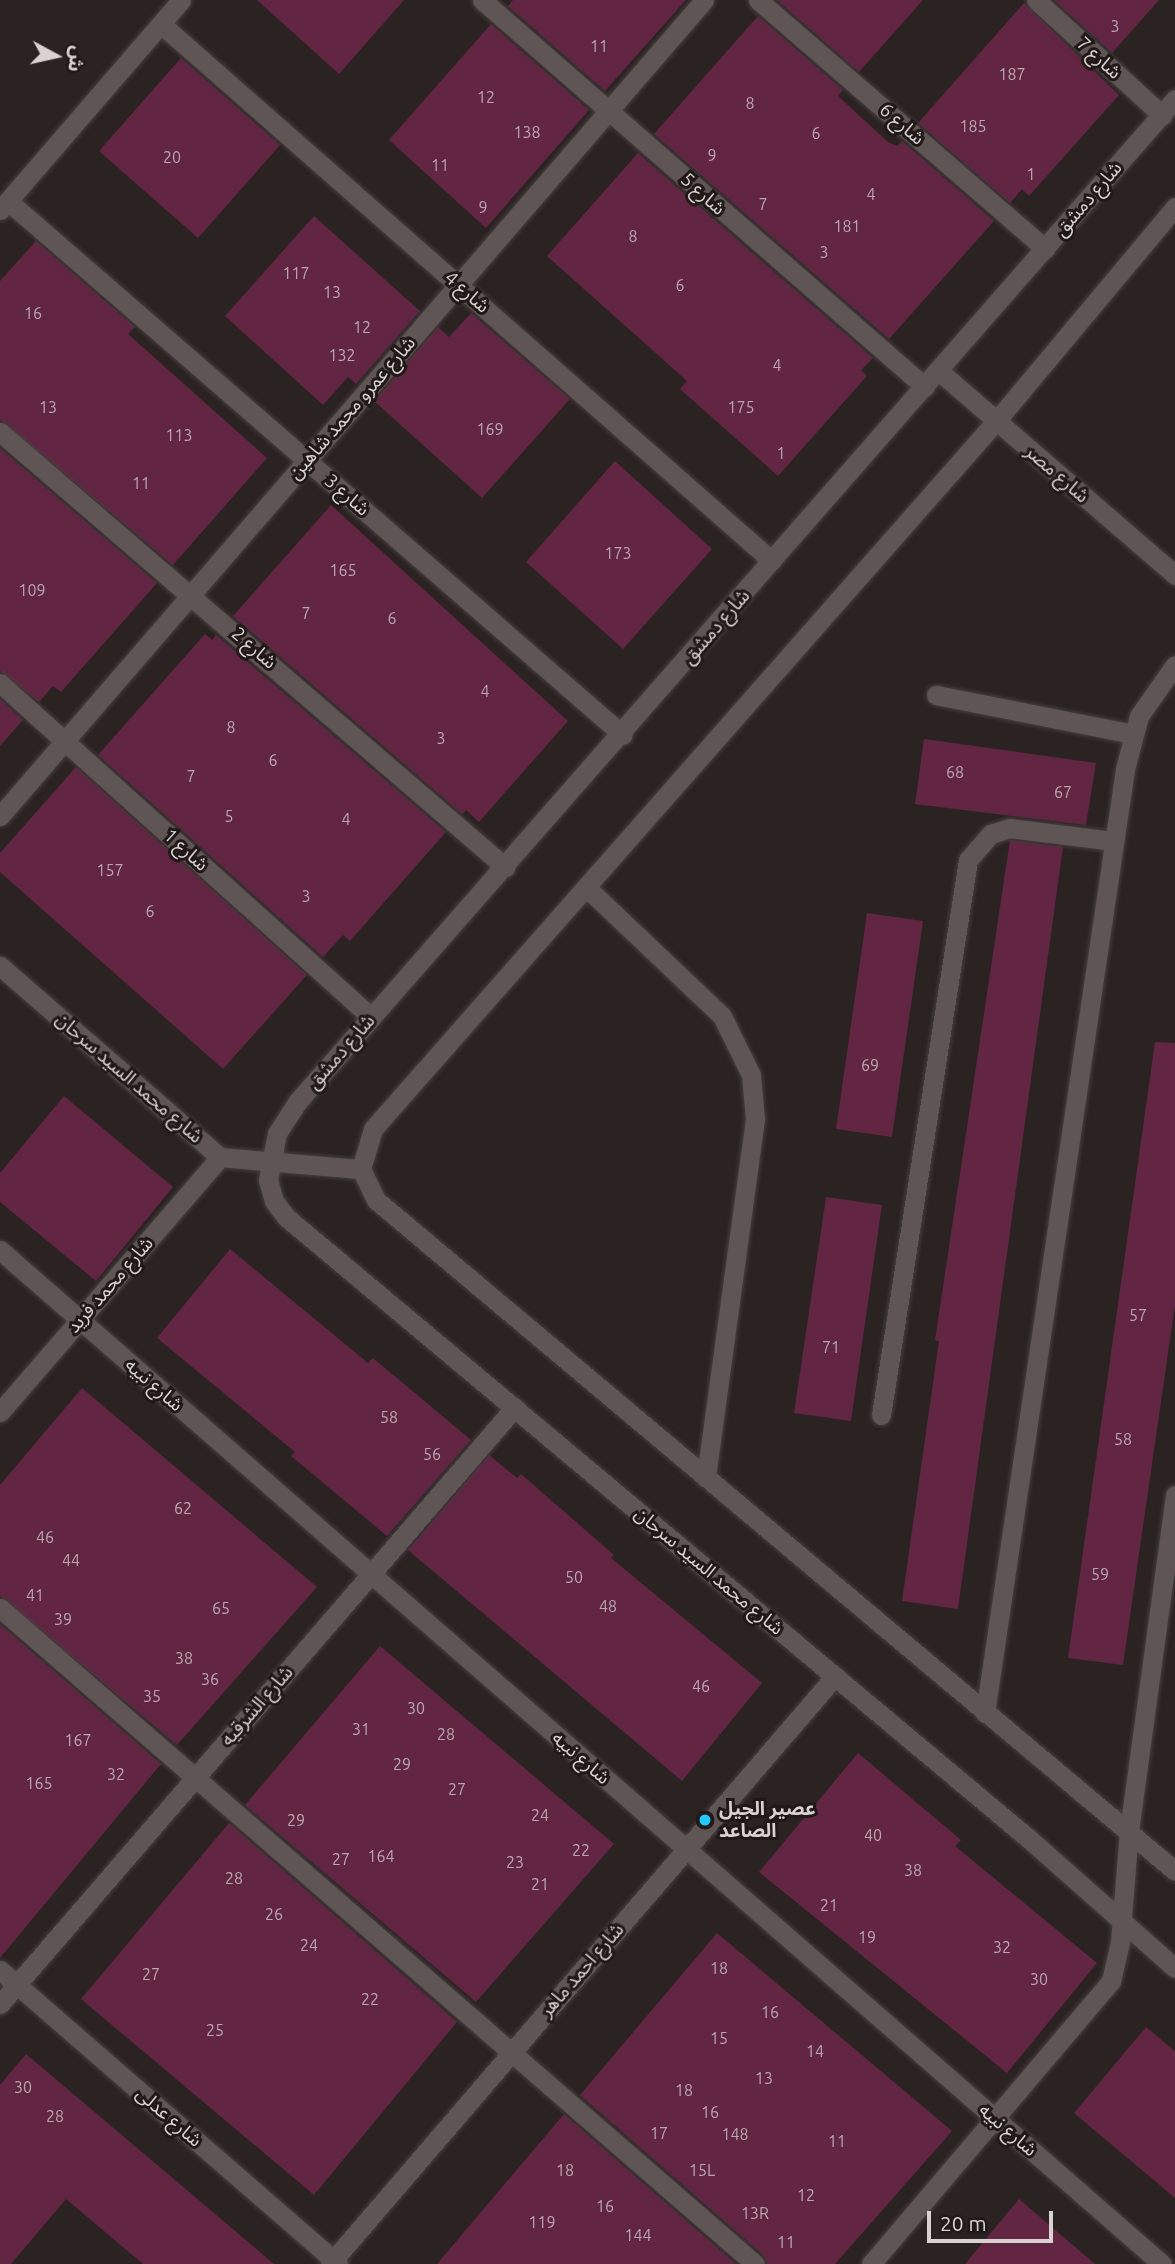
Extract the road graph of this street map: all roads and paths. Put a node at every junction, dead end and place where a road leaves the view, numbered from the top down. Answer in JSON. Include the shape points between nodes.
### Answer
{"nodes":[{"id":1,"x":181,"y":0,"type":"edge"},
{"id":2,"x":482,"y":0,"type":"edge"},
{"id":3,"x":704,"y":0,"type":"edge"},
{"id":4,"x":758,"y":0,"type":"edge"},
{"id":5,"x":1036,"y":0,"type":"edge"},
{"id":6,"x":161,"y":24,"type":"junction"},
{"id":7,"x":1175,"y":99,"type":"edge"},
{"id":8,"x":609,"y":110,"type":"junction"},
{"id":9,"x":1162,"y":115,"type":"junction"},
{"id":10,"x":4,"y":205,"type":"edge"},
{"id":11,"x":1175,"y":207,"type":"edge"},
{"id":12,"x":1045,"y":249,"type":"junction"},
{"id":13,"x":458,"y":285,"type":"junction"},
{"id":14,"x":940,"y":372,"type":"junction"},
{"id":15,"x":925,"y":387,"type":"junction"},
{"id":16,"x":996,"y":421,"type":"junction"},
{"id":17,"x":0,"y":432,"type":"edge"},
{"id":18,"x":307,"y":461,"type":"junction"},
{"id":19,"x":772,"y":561,"type":"junction"},
{"id":20,"x":1175,"y":575,"type":"edge"},
{"id":21,"x":191,"y":594,"type":"junction"},
{"id":22,"x":1175,"y":666,"type":"edge"},
{"id":23,"x":0,"y":683,"type":"edge"},
{"id":24,"x":936,"y":695,"type":"dead end"},
{"id":25,"x":1133,"y":734,"type":"junction"},
{"id":26,"x":622,"y":735,"type":"junction"},
{"id":27,"x":65,"y":740,"type":"junction"},
{"id":28,"x":0,"y":816,"type":"edge"},
{"id":29,"x":1114,"y":841,"type":"junction"},
{"id":30,"x":505,"y":867,"type":"junction"},
{"id":31,"x":586,"y":887,"type":"junction"},
{"id":32,"x":0,"y":966,"type":"edge"},
{"id":33,"x":371,"y":1017,"type":"junction"},
{"id":34,"x":220,"y":1157,"type":"junction"},
{"id":35,"x":269,"y":1161,"type":"junction"},
{"id":36,"x":361,"y":1168,"type":"junction"},
{"id":37,"x":0,"y":1250,"type":"edge"},
{"id":38,"x":79,"y":1320,"type":"junction"},
{"id":39,"x":514,"y":1408,"type":"junction"},
{"id":40,"x":0,"y":1412,"type":"edge"},
{"id":41,"x":881,"y":1415,"type":"dead end"},
{"id":42,"x":706,"y":1478,"type":"junction"},
{"id":43,"x":1175,"y":1495,"type":"edge"},
{"id":44,"x":371,"y":1574,"type":"junction"},
{"id":45,"x":0,"y":1608,"type":"edge"},
{"id":46,"x":835,"y":1676,"type":"junction"},
{"id":47,"x":985,"y":1713,"type":"junction"},
{"id":48,"x":195,"y":1777,"type":"junction"},
{"id":49,"x":1129,"y":1831,"type":"junction"},
{"id":50,"x":686,"y":1849,"type":"junction"},
{"id":51,"x":1175,"y":1871,"type":"edge"},
{"id":52,"x":1122,"y":1920,"type":"junction"},
{"id":53,"x":1175,"y":1968,"type":"edge"},
{"id":54,"x":0,"y":1970,"type":"edge"},
{"id":55,"x":17,"y":1985,"type":"junction"},
{"id":56,"x":0,"y":2004,"type":"edge"},
{"id":57,"x":512,"y":2053,"type":"junction"},
{"id":58,"x":996,"y":2120,"type":"junction"},
{"id":59,"x":333,"y":2263,"type":"edge"},
{"id":60,"x":755,"y":2264,"type":"edge"},
{"id":61,"x":871,"y":2264,"type":"edge"},
{"id":62,"x":1162,"y":2264,"type":"edge"}],
"edges":[{"from":1,"to":6,"type":"street"},
{"from":2,"to":8,"type":"street","name":"شارع 5"},
{"from":3,"to":8,"type":"street","name":"شارع عمرو محمد شاهين"},
{"from":4,"to":12,"type":"street","name":"شارع 6"},
{"from":5,"to":9,"type":"street","name":"شارع 7"},
{"from":6,"to":10,"type":"street"},
{"from":6,"to":13,"type":"street","name":"شارع 4"},
{"from":7,"to":9,"type":"street","name":"شارع دمشق"},
{"from":8,"to":13,"type":"street","name":"شارع عمرو محمد شاهين"},
{"from":8,"to":15,"type":"street","name":"شارع 5"},
{"from":9,"to":12,"type":"street","name":"شارع دمشق"},
{"from":10,"to":18,"type":"street","name":"شارع 3"},
{"from":11,"to":16,"type":"street"},
{"from":12,"to":14,"type":"street","name":"شارع دمشق"},
{"from":13,"to":18,"type":"street","name":"شارع عمرو محمد شاهين"},
{"from":13,"to":19,"type":"street","name":"شارع 4"},
{"from":14,"to":15,"type":"street","name":"شارع دمشق"},
{"from":14,"to":16,"type":"street","name":"شارع مصر"},
{"from":15,"to":19,"type":"street","name":"شارع دمشق"},
{"from":16,"to":20,"type":"street","name":"شارع مصر"},
{"from":16,"to":31,"type":"street"},
{"from":17,"to":21,"type":"street","name":"شارع 2"},
{"from":18,"to":21,"type":"street","name":"شارع عمرو محمد شاهين"},
{"from":18,"to":26,"type":"street","name":"شارع 3"},
{"from":19,"to":26,"type":"street","name":"شارع دمشق"},
{"from":21,"to":27,"type":"street","name":"شارع عمرو محمد شاهين"},
{"from":21,"to":30,"type":"street","name":"شارع 2"},
{"from":22,"to":25,"type":"street","via":[[1139,716]]},
{"from":23,"to":27,"type":"street","name":"شارع 1"},
{"from":24,"to":25,"type":"street"},
{"from":25,"to":29,"type":"street"},
{"from":26,"to":30,"type":"street","name":"شارع دمشق"},
{"from":27,"to":28,"type":"street","name":"شارع عمرو محمد شاهين"},
{"from":27,"to":33,"type":"street","name":"شارع 1"},
{"from":29,"to":41,"type":"street","via":[[1009,828],[991,834],[968,860]]},
{"from":29,"to":47,"type":"street"},
{"from":30,"to":33,"type":"street","name":"شارع دمشق"},
{"from":31,"to":36,"type":"street","via":[[373,1129]]},
{"from":31,"to":42,"type":"street","via":[[722,1016],[751,1075],[755,1119]]},
{"from":32,"to":34,"type":"street","name":"شارع محمد السيد سرحان"},
{"from":33,"to":35,"type":"street","name":"شارع دمشق","via":[[286,1116]]},
{"from":34,"to":35,"type":"street","name":"شارع محمد السيد سرحان"},
{"from":34,"to":38,"type":"street","name":"شارع محمد فريد"},
{"from":35,"to":36,"type":"street","name":"شارع محمد السيد سرحان"},
{"from":35,"to":39,"type":"street","name":"شارع محمد السيد سرحان","via":[[269,1190],[286,1217]]},
{"from":36,"to":42,"type":"street","via":[[376,1200]]},
{"from":37,"to":38,"type":"street","name":"شارع نبيه"},
{"from":38,"to":40,"type":"street","name":"شارع محمد فريد"},
{"from":38,"to":44,"type":"street","name":"شارع نبيه"},
{"from":39,"to":44,"type":"street","name":"شارع الشرقيه"},
{"from":39,"to":46,"type":"street","name":"شارع محمد السيد سرحان"},
{"from":42,"to":47,"type":"street"},
{"from":43,"to":49,"type":"street"},
{"from":44,"to":48,"type":"street","name":"شارع الشرقيه"},
{"from":44,"to":50,"type":"street","name":"شارع نبيه"},
{"from":45,"to":48,"type":"street"},
{"from":46,"to":50,"type":"street","name":"شارع احمد ماهر"},
{"from":46,"to":52,"type":"street","name":"شارع محمد السيد سرحان"},
{"from":47,"to":49,"type":"street"},
{"from":48,"to":55,"type":"street","name":"شارع الشرقيه"},
{"from":48,"to":57,"type":"street"},
{"from":49,"to":51,"type":"street"},
{"from":49,"to":52,"type":"street"},
{"from":50,"to":57,"type":"street","name":"شارع احمد ماهر"},
{"from":50,"to":58,"type":"street","name":"شارع نبيه"},
{"from":52,"to":53,"type":"street","name":"شارع محمد السيد سرحان"},
{"from":52,"to":58,"type":"street","via":[[1116,1966],[1102,1996]]},
{"from":54,"to":55,"type":"street","name":"شارع عدلى"},
{"from":55,"to":56,"type":"street","name":"شارع الشرقيه"},
{"from":55,"to":59,"type":"street","name":"شارع عدلى"},
{"from":57,"to":59,"type":"street","name":"شارع احمد ماهر"},
{"from":57,"to":60,"type":"street"},
{"from":58,"to":61,"type":"street"},
{"from":58,"to":62,"type":"street","name":"شارع نبيه"}]}
